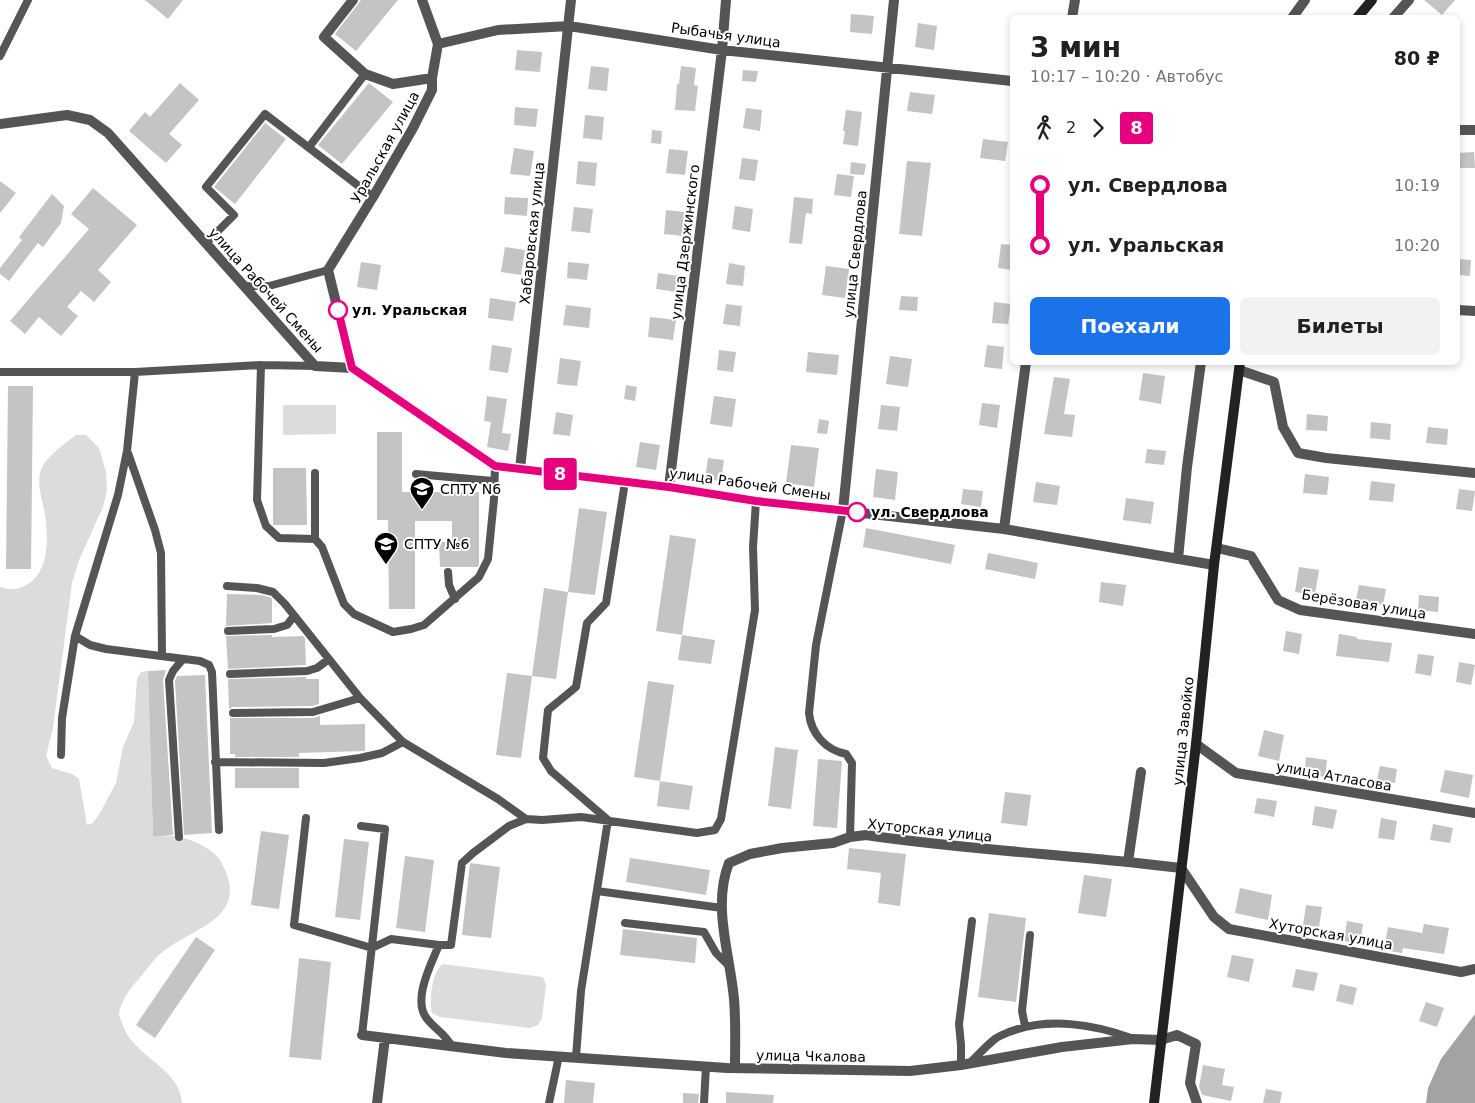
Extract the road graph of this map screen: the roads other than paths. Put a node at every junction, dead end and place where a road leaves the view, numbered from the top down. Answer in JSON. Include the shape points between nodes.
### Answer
{"nodes":[{"id":1,"x":28,"y":0,"type":"edge"},
{"id":2,"x":353,"y":0,"type":"edge"},
{"id":3,"x":422,"y":0,"type":"edge"},
{"id":4,"x":570,"y":0,"type":"edge"},
{"id":5,"x":726,"y":0,"type":"edge"},
{"id":6,"x":894,"y":0,"type":"edge"},
{"id":7,"x":1075,"y":0,"type":"edge"},
{"id":8,"x":1305,"y":0,"type":"edge"},
{"id":9,"x":1372,"y":0,"type":"edge"},
{"id":10,"x":1409,"y":0,"type":"edge"},
{"id":11,"x":1072,"y":15,"type":"edge"},
{"id":12,"x":1294,"y":15,"type":"edge"},
{"id":13,"x":1360,"y":15,"type":"edge"},
{"id":14,"x":1396,"y":15,"type":"edge"},
{"id":15,"x":569,"y":26,"type":"junction"},
{"id":16,"x":438,"y":44,"type":"junction"},
{"id":17,"x":722,"y":50,"type":"junction"},
{"id":18,"x":0,"y":56,"type":"edge"},
{"id":19,"x":887,"y":68,"type":"junction"},
{"id":20,"x":365,"y":74,"type":"junction"},
{"id":21,"x":432,"y":78,"type":"junction"},
{"id":22,"x":1010,"y":81,"type":"edge"},
{"id":23,"x":0,"y":124,"type":"edge"},
{"id":24,"x":1460,"y":130,"type":"edge"},
{"id":25,"x":1475,"y":130,"type":"edge"},
{"id":26,"x":309,"y":148,"type":"junction"},
{"id":27,"x":373,"y":198,"type":"junction"},
{"id":28,"x":206,"y":243,"type":"junction"},
{"id":29,"x":328,"y":270,"type":"junction"},
{"id":30,"x":244,"y":286,"type":"junction"},
{"id":31,"x":1460,"y":310,"type":"edge"},
{"id":32,"x":1475,"y":312,"type":"edge"},
{"id":33,"x":1026,"y":365,"type":"edge"},
{"id":34,"x":1201,"y":365,"type":"edge"},
{"id":35,"x":261,"y":366,"type":"junction"},
{"id":36,"x":315,"y":366,"type":"junction"},
{"id":37,"x":1239,"y":366,"type":"edge"},
{"id":38,"x":352,"y":368,"type":"junction"},
{"id":39,"x":0,"y":372,"type":"edge"},
{"id":40,"x":135,"y":372,"type":"junction"},
{"id":41,"x":127,"y":451,"type":"junction"},
{"id":42,"x":495,"y":466,"type":"junction"},
{"id":43,"x":520,"y":469,"type":"junction"},
{"id":44,"x":315,"y":473,"type":"dead end"},
{"id":45,"x":1475,"y":473,"type":"edge"},
{"id":46,"x":416,"y":474,"type":"dead end"},
{"id":47,"x":493,"y":481,"type":"junction"},
{"id":48,"x":625,"y":482,"type":"junction"},
{"id":49,"x":669,"y":487,"type":"junction"},
{"id":50,"x":756,"y":501,"type":"junction"},
{"id":51,"x":843,"y":510,"type":"junction"},
{"id":52,"x":1004,"y":528,"type":"junction"},
{"id":53,"x":315,"y":539,"type":"junction"},
{"id":54,"x":1216,"y":548,"type":"junction"},
{"id":55,"x":1178,"y":558,"type":"junction"},
{"id":56,"x":1214,"y":565,"type":"junction"},
{"id":57,"x":448,"y":572,"type":"dead end"},
{"id":58,"x":227,"y":586,"type":"dead end"},
{"id":59,"x":455,"y":598,"type":"junction"},
{"id":60,"x":294,"y":616,"type":"junction"},
{"id":61,"x":228,"y":631,"type":"dead end"},
{"id":62,"x":1475,"y":634,"type":"edge"},
{"id":63,"x":75,"y":636,"type":"junction"},
{"id":64,"x":162,"y":656,"type":"junction"},
{"id":65,"x":183,"y":659,"type":"junction"},
{"id":66,"x":329,"y":659,"type":"junction"},
{"id":67,"x":230,"y":674,"type":"dead end"},
{"id":68,"x":360,"y":698,"type":"junction"},
{"id":69,"x":233,"y":713,"type":"dead end"},
{"id":70,"x":403,"y":742,"type":"junction"},
{"id":71,"x":1196,"y":744,"type":"junction"},
{"id":72,"x":61,"y":756,"type":"dead end"},
{"id":73,"x":216,"y":762,"type":"junction"},
{"id":74,"x":1141,"y":772,"type":"dead end"},
{"id":75,"x":1475,"y":813,"type":"edge"},
{"id":76,"x":306,"y":818,"type":"dead end"},
{"id":77,"x":526,"y":819,"type":"junction"},
{"id":78,"x":608,"y":820,"type":"junction"},
{"id":79,"x":361,"y":826,"type":"dead end"},
{"id":80,"x":219,"y":830,"type":"dead end"},
{"id":81,"x":179,"y":836,"type":"dead end"},
{"id":82,"x":850,"y":837,"type":"junction"},
{"id":83,"x":1128,"y":862,"type":"junction"},
{"id":84,"x":1181,"y":868,"type":"junction"},
{"id":85,"x":597,"y":891,"type":"junction"},
{"id":86,"x":722,"y":908,"type":"junction"},
{"id":87,"x":972,"y":921,"type":"dead end"},
{"id":88,"x":625,"y":923,"type":"dead end"},
{"id":89,"x":1030,"y":935,"type":"dead end"},
{"id":90,"x":439,"y":945,"type":"junction"},
{"id":91,"x":372,"y":948,"type":"junction"},
{"id":92,"x":730,"y":967,"type":"junction"},
{"id":93,"x":1475,"y":969,"type":"edge"},
{"id":94,"x":1025,"y":1026,"type":"junction"},
{"id":95,"x":362,"y":1035,"type":"joint"},
{"id":96,"x":385,"y":1038,"type":"junction"},
{"id":97,"x":1133,"y":1039,"type":"junction"},
{"id":98,"x":1161,"y":1040,"type":"junction"},
{"id":99,"x":452,"y":1046,"type":"junction"},
{"id":100,"x":559,"y":1056,"type":"junction"},
{"id":101,"x":576,"y":1057,"type":"junction"},
{"id":102,"x":965,"y":1064,"type":"junction"},
{"id":103,"x":706,"y":1066,"type":"junction"},
{"id":104,"x":735,"y":1068,"type":"junction"},
{"id":105,"x":377,"y":1103,"type":"edge"},
{"id":106,"x":550,"y":1103,"type":"edge"},
{"id":107,"x":704,"y":1103,"type":"edge"},
{"id":108,"x":1154,"y":1103,"type":"edge"},
{"id":109,"x":1197,"y":1103,"type":"edge"}],
"edges":[{"from":1,"to":18,"type":"lane"},
{"from":2,"to":20,"type":"street","via":[[324,37]]},
{"from":3,"to":16,"type":"street","name":"Уральская улица"},
{"from":4,"to":15,"type":"street","name":"Хабаровская улица"},
{"from":5,"to":17,"type":"street","name":"улица Дзержинского"},
{"from":6,"to":19,"type":"street","name":"улица Свердлова"},
{"from":7,"to":11,"type":"street"},
{"from":8,"to":12,"type":"street"},
{"from":9,"to":13,"type":"main road"},
{"from":10,"to":14,"type":"street"},
{"from":15,"to":16,"type":"street","name":"Рыбачья улица","via":[[498,30]]},
{"from":15,"to":17,"type":"street","name":"Рыбачья улица"},
{"from":15,"to":43,"type":"street","name":"Хабаровская улица"},
{"from":16,"to":21,"type":"street","name":"Уральская улица"},
{"from":17,"to":19,"type":"street","name":"Рыбачья улица"},
{"from":17,"to":49,"type":"street","name":"улица Дзержинского"},
{"from":19,"to":22,"type":"street","name":"Рыбачья улица"},
{"from":19,"to":51,"type":"street","name":"улица Свердлова"},
{"from":20,"to":21,"type":"street","via":[[393,84]]},
{"from":20,"to":26,"type":"lane"},
{"from":21,"to":27,"type":"street","name":"Уральская улица","via":[[432,90],[421,113]]},
{"from":23,"to":28,"type":"street","name":"улица Рабочей Смены","via":[[67,115],[90,120],[108,133]]},
{"from":24,"to":25,"type":"street"},
{"from":26,"to":27,"type":"lane"},
{"from":26,"to":28,"type":"lane","via":[[265,114],[206,187],[234,215]]},
{"from":27,"to":29,"type":"street","name":"Уральская улица"},
{"from":28,"to":30,"type":"street","name":"улица Рабочей Смены"},
{"from":29,"to":30,"type":"lane","via":[[269,286]]},
{"from":29,"to":38,"type":"street"},
{"from":30,"to":36,"type":"street","name":"улица Рабочей Смены"},
{"from":31,"to":32,"type":"street"},
{"from":33,"to":52,"type":"street"},
{"from":34,"to":55,"type":"street"},
{"from":35,"to":36,"type":"lane"},
{"from":35,"to":40,"type":"lane"},
{"from":35,"to":53,"type":"lane","via":[[257,500],[266,526],[279,538]]},
{"from":36,"to":38,"type":"street","name":"улица Рабочей Смены"},
{"from":37,"to":45,"type":"street","via":[[1274,382],[1283,427],[1298,453]]},
{"from":37,"to":54,"type":"main road","name":"улица Завойко"},
{"from":38,"to":42,"type":"street","name":"улица Рабочей Смены"},
{"from":39,"to":40,"type":"lane"},
{"from":40,"to":41,"type":"lane"},
{"from":41,"to":63,"type":"lane","via":[[118,495]]},
{"from":41,"to":64,"type":"lane","via":[[156,530],[161,553]]},
{"from":42,"to":43,"type":"street","name":"улица Рабочей Смены"},
{"from":42,"to":47,"type":"lane"},
{"from":43,"to":48,"type":"street","name":"улица Рабочей Смены"},
{"from":44,"to":53,"type":"lane"},
{"from":46,"to":47,"type":"lane"},
{"from":47,"to":59,"type":"lane","via":[[488,559],[480,577]]},
{"from":48,"to":49,"type":"street","name":"улица Рабочей Смены"},
{"from":48,"to":78,"type":"lane","via":[[606,603],[587,623],[576,687],[548,710],[543,758],[551,771]]},
{"from":49,"to":50,"type":"street","name":"улица Рабочей Смены"},
{"from":50,"to":51,"type":"street","name":"улица Рабочей Смены"},
{"from":50,"to":78,"type":"lane","via":[[753,547],[755,610],[721,819],[716,830],[697,834]]},
{"from":51,"to":52,"type":"street","name":"улица Рабочей Смены"},
{"from":51,"to":82,"type":"lane","via":[[816,645],[809,713],[818,737],[836,752],[846,754],[852,763]]},
{"from":52,"to":55,"type":"street","name":"улица Рабочей Смены"},
{"from":53,"to":59,"type":"lane","via":[[322,547],[344,604],[354,614],[378,626],[393,632],[424,625]]},
{"from":54,"to":56,"type":"main road","name":"улица Завойко"},
{"from":54,"to":62,"type":"street","name":"Берёзовая улица","via":[[1251,556],[1278,600],[1300,610]]},
{"from":55,"to":56,"type":"street","name":"улица Рабочей Смены"},
{"from":56,"to":71,"type":"main road","name":"улица Завойко"},
{"from":57,"to":59,"type":"lane"},
{"from":58,"to":60,"type":"lane","via":[[273,592]]},
{"from":60,"to":61,"type":"lane","via":[[287,625],[274,629]]},
{"from":60,"to":66,"type":"lane"},
{"from":63,"to":64,"type":"lane","via":[[106,649]]},
{"from":63,"to":72,"type":"lane","via":[[62,718]]},
{"from":64,"to":65,"type":"lane"},
{"from":65,"to":73,"type":"lane","via":[[209,665],[212,672]]},
{"from":65,"to":81,"type":"lane","via":[[170,680]]},
{"from":66,"to":67,"type":"lane","via":[[307,671]]},
{"from":66,"to":68,"type":"lane"},
{"from":68,"to":69,"type":"lane","via":[[313,712]]},
{"from":68,"to":70,"type":"lane"},
{"from":70,"to":73,"type":"lane","via":[[382,753],[324,763]]},
{"from":70,"to":77,"type":"lane"},
{"from":71,"to":75,"type":"street","name":"улица Атласова","via":[[1236,773]]},
{"from":71,"to":84,"type":"main road","name":"улица Завойко"},
{"from":73,"to":80,"type":"lane"},
{"from":74,"to":83,"type":"street"},
{"from":76,"to":91,"type":"lane","via":[[294,925]]},
{"from":77,"to":78,"type":"lane","via":[[582,817]]},
{"from":77,"to":90,"type":"lane","via":[[509,826],[462,863],[452,945]]},
{"from":78,"to":85,"type":"lane"},
{"from":79,"to":91,"type":"lane","via":[[385,829]]},
{"from":82,"to":83,"type":"street","name":"Хуторская улица"},
{"from":82,"to":86,"type":"street","name":"Хуторская улица","via":[[833,843],[750,854],[729,863],[724,876]]},
{"from":83,"to":84,"type":"street","name":"Хуторская улица"},
{"from":84,"to":93,"type":"street","name":"Хуторская улица","via":[[1214,917],[1229,929],[1462,972]]},
{"from":84,"to":98,"type":"main road","name":"улица Завойко"},
{"from":85,"to":86,"type":"lane"},
{"from":85,"to":101,"type":"lane","via":[[581,991]]},
{"from":86,"to":92,"type":"street","name":"Хуторская улица","via":[[724,943]]},
{"from":87,"to":102,"type":"lane","via":[[959,1024]]},
{"from":88,"to":92,"type":"lane","via":[[704,932],[716,953]]},
{"from":89,"to":94,"type":"lane","via":[[1022,1011]]},
{"from":90,"to":91,"type":"lane","via":[[391,939]]},
{"from":90,"to":99,"type":"lane","via":[[425,982],[421,1007],[426,1019],[447,1037]]},
{"from":91,"to":95,"type":"lane"},
{"from":92,"to":104,"type":"street","name":"Хуторская улица"},
{"from":94,"to":97,"type":"lane","via":[[1085,1025]]},
{"from":94,"to":102,"type":"lane","via":[[996,1038]]},
{"from":95,"to":96,"type":"street","name":"улица Чкалова"},
{"from":96,"to":99,"type":"street","name":"улица Чкалова"},
{"from":96,"to":105,"type":"street"},
{"from":97,"to":98,"type":"street","name":"улица Чкалова"},
{"from":97,"to":102,"type":"street","name":"улица Чкалова","via":[[1062,1047]]},
{"from":98,"to":108,"type":"main road","name":"улица Завойко"},
{"from":98,"to":109,"type":"street","name":"улица Чкалова","via":[[1177,1035],[1196,1044],[1190,1083]]},
{"from":99,"to":100,"type":"street","name":"улица Чкалова"},
{"from":100,"to":101,"type":"street","name":"улица Чкалова"},
{"from":100,"to":106,"type":"lane"},
{"from":101,"to":103,"type":"street","name":"улица Чкалова"},
{"from":102,"to":104,"type":"street","name":"улица Чкалова","via":[[910,1071]]},
{"from":103,"to":104,"type":"street","name":"улица Чкалова"},
{"from":103,"to":107,"type":"lane"}]}
